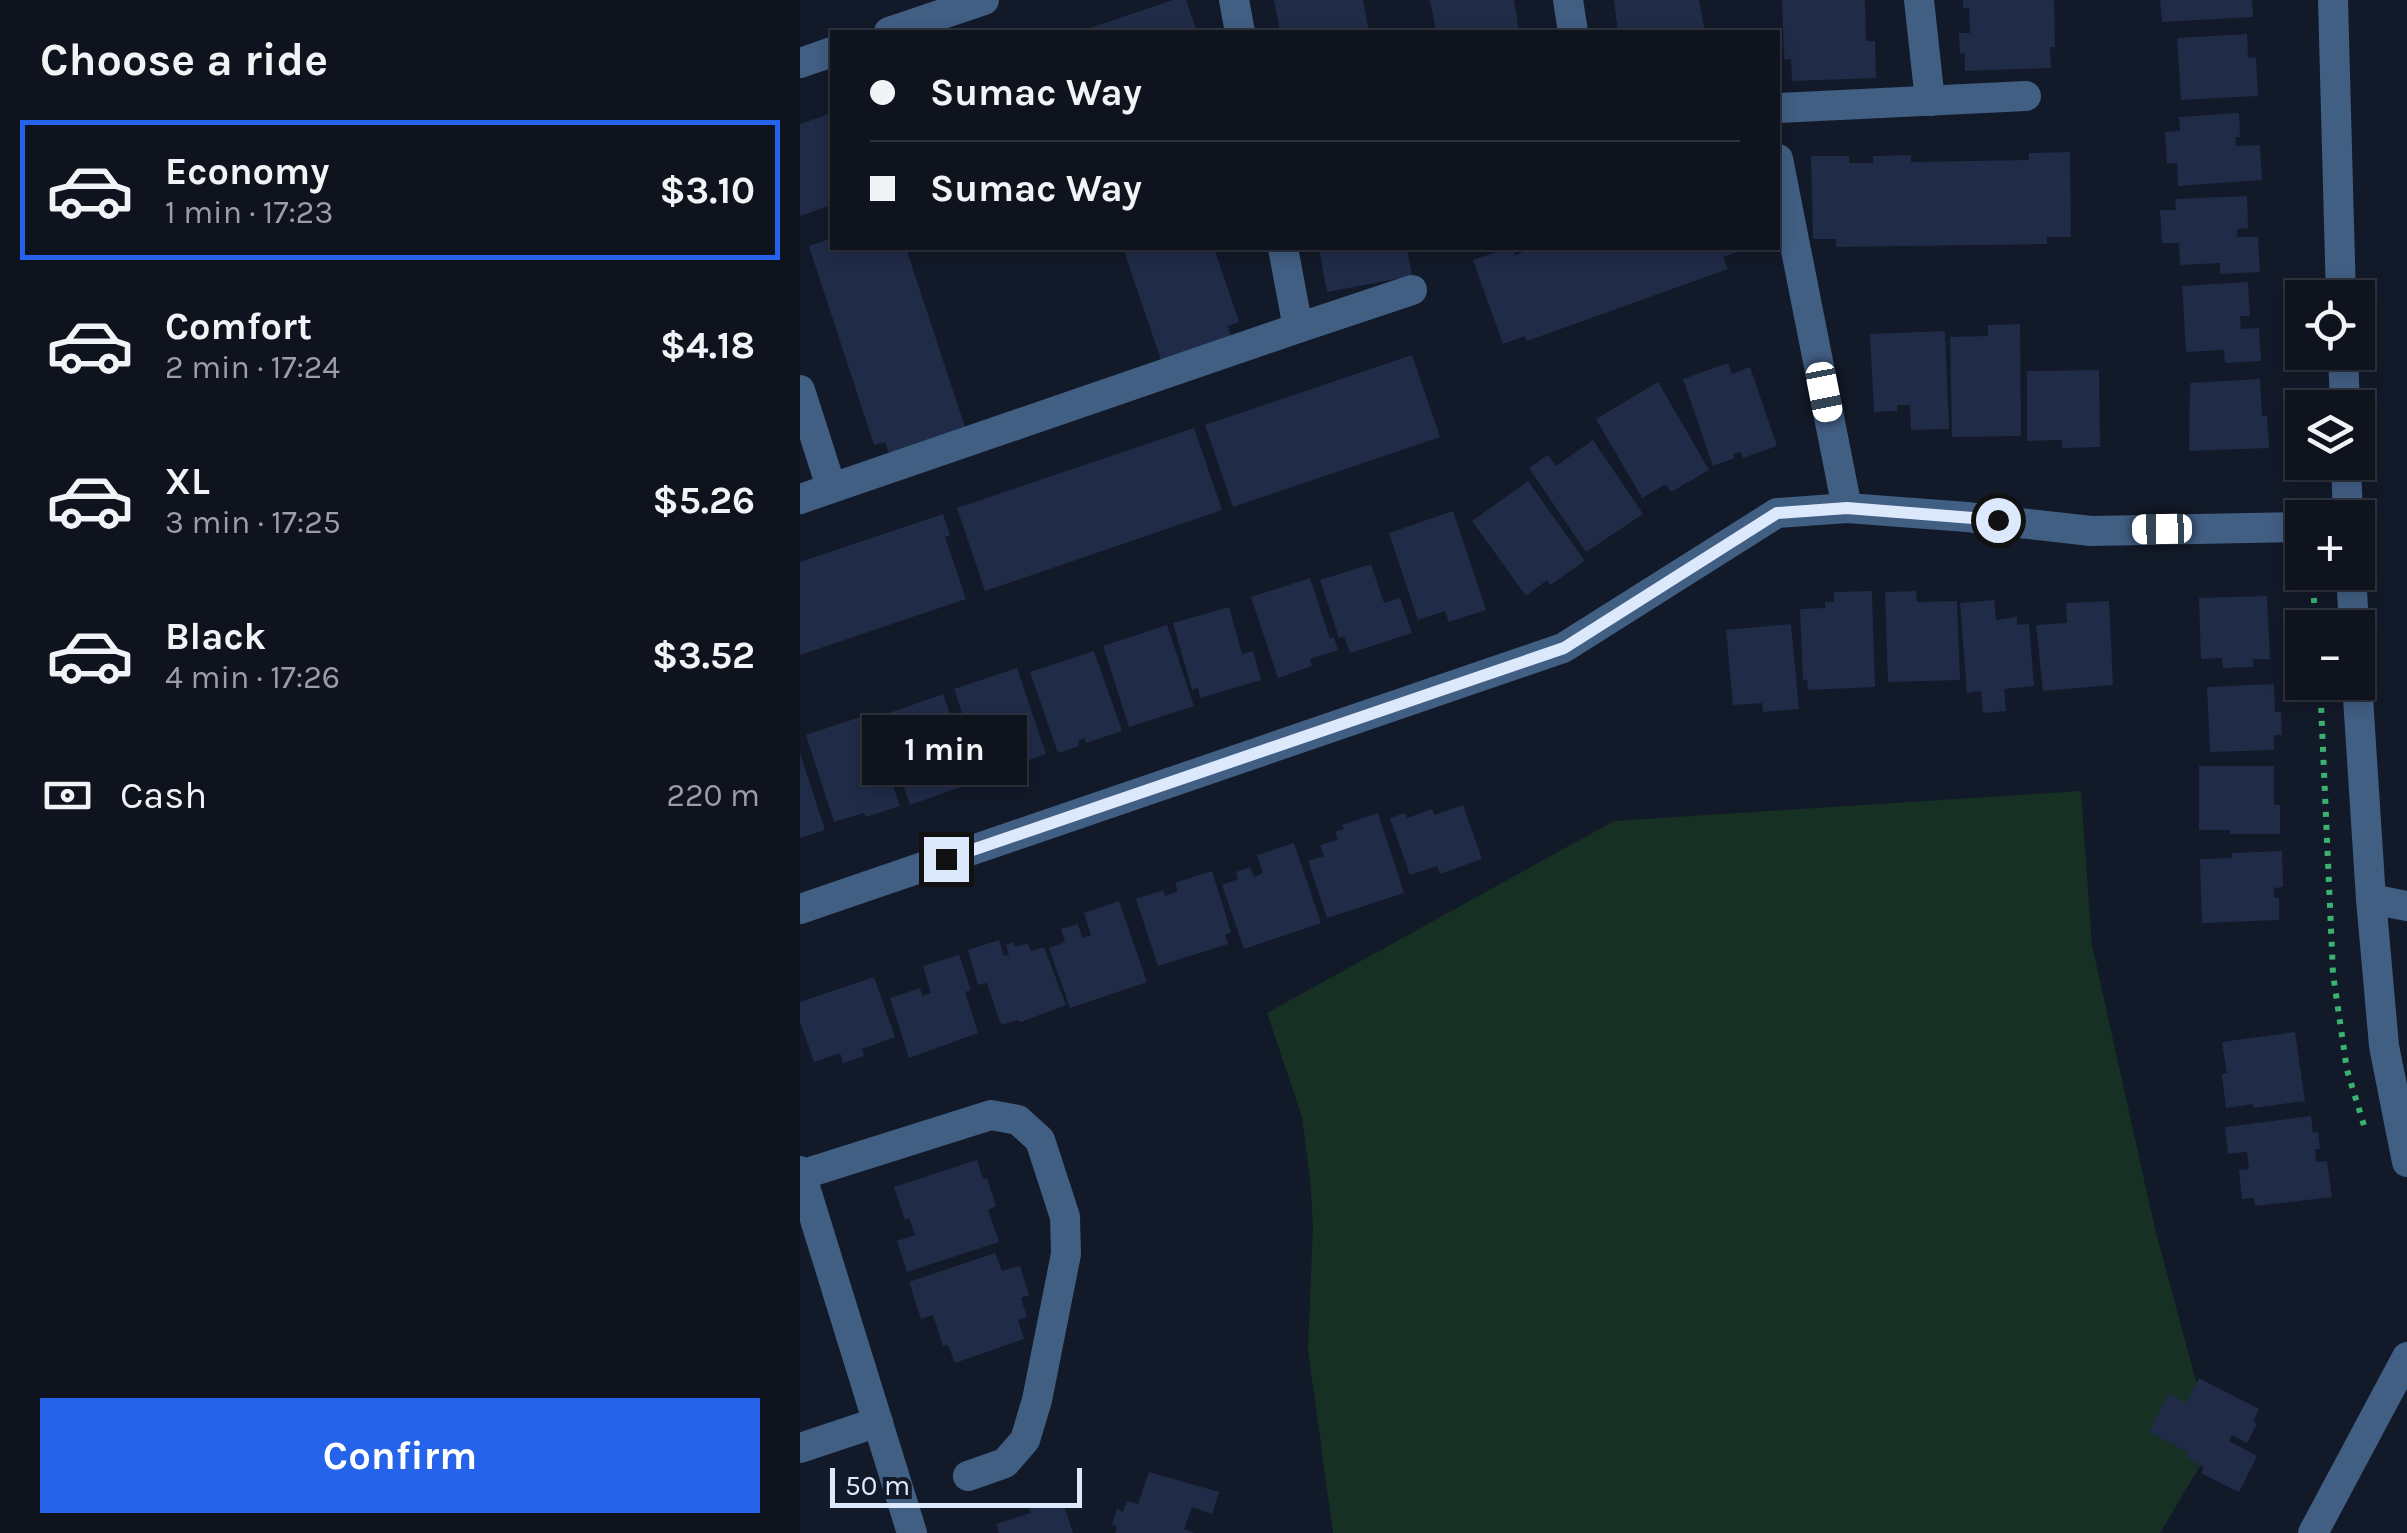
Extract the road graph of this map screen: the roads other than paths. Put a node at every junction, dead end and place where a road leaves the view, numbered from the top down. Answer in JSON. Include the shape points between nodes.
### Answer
{"nodes":[{"id":1,"x":984,"y":0,"type":"edge"},
{"id":2,"x":1234,"y":0,"type":"edge"},
{"id":3,"x":1568,"y":0,"type":"edge"},
{"id":4,"x":1920,"y":0,"type":"edge"},
{"id":5,"x":2333,"y":0,"type":"edge"},
{"id":6,"x":895,"y":30,"type":"edge"},
{"id":7,"x":1240,"y":30,"type":"edge"},
{"id":8,"x":1573,"y":30,"type":"edge"},
{"id":9,"x":830,"y":53,"type":"edge"},
{"id":10,"x":800,"y":63,"type":"edge"},
{"id":11,"x":2026,"y":96,"type":"dead end"},
{"id":12,"x":1930,"y":101,"type":"junction"},
{"id":13,"x":1780,"y":108,"type":"edge"},
{"id":14,"x":1780,"y":169,"type":"edge"},
{"id":15,"x":1282,"y":250,"type":"edge"},
{"id":16,"x":2341,"y":280,"type":"edge"},
{"id":17,"x":1412,"y":290,"type":"dead end"},
{"id":18,"x":1298,"y":328,"type":"junction"},
{"id":19,"x":800,"y":390,"type":"edge"},
{"id":20,"x":832,"y":487,"type":"junction"},
{"id":21,"x":800,"y":499,"type":"edge"},
{"id":22,"x":1847,"y":508,"type":"junction"},
{"id":23,"x":2285,"y":527,"type":"edge"},
{"id":24,"x":2359,"y":700,"type":"edge"},
{"id":25,"x":2370,"y":899,"type":"junction"},
{"id":26,"x":2407,"y":906,"type":"edge"},
{"id":27,"x":800,"y":909,"type":"edge"},
{"id":28,"x":2407,"y":1162,"type":"edge"},
{"id":29,"x":801,"y":1173,"type":"edge"},
{"id":30,"x":2407,"y":1357,"type":"edge"},
{"id":31,"x":2394,"y":1412,"type":"edge"},
{"id":32,"x":878,"y":1422,"type":"junction"},
{"id":33,"x":800,"y":1448,"type":"edge"},
{"id":34,"x":968,"y":1476,"type":"dead end"},
{"id":35,"x":912,"y":1533,"type":"edge"},
{"id":36,"x":2314,"y":1533,"type":"edge"}],
"edges":[{"from":1,"to":6,"type":"street"},
{"from":2,"to":7,"type":"street"},
{"from":3,"to":8,"type":"street"},
{"from":4,"to":12,"type":"street"},
{"from":5,"to":16,"type":"street"},
{"from":9,"to":10,"type":"street"},
{"from":11,"to":12,"type":"street"},
{"from":12,"to":13,"type":"street"},
{"from":14,"to":22,"type":"street"},
{"from":15,"to":18,"type":"street"},
{"from":17,"to":18,"type":"street"},
{"from":18,"to":20,"type":"street"},
{"from":19,"to":20,"type":"street"},
{"from":20,"to":21,"type":"street"},
{"from":22,"to":23,"type":"street","via":[[2091,531]]},
{"from":22,"to":27,"type":"street","via":[[1777,513],[1564,648]]},
{"from":24,"to":25,"type":"street"},
{"from":25,"to":26,"type":"street"},
{"from":25,"to":28,"type":"street","via":[[2384,1046]]},
{"from":29,"to":32,"type":"street"},
{"from":29,"to":34,"type":"street","via":[[991,1115],[1018,1120],[1040,1140],[1065,1217],[1066,1254],[1037,1400],[1025,1440],[1005,1463]]},
{"from":30,"to":31,"type":"street"},
{"from":31,"to":36,"type":"street"},
{"from":32,"to":33,"type":"street"},
{"from":32,"to":35,"type":"street"}]}
